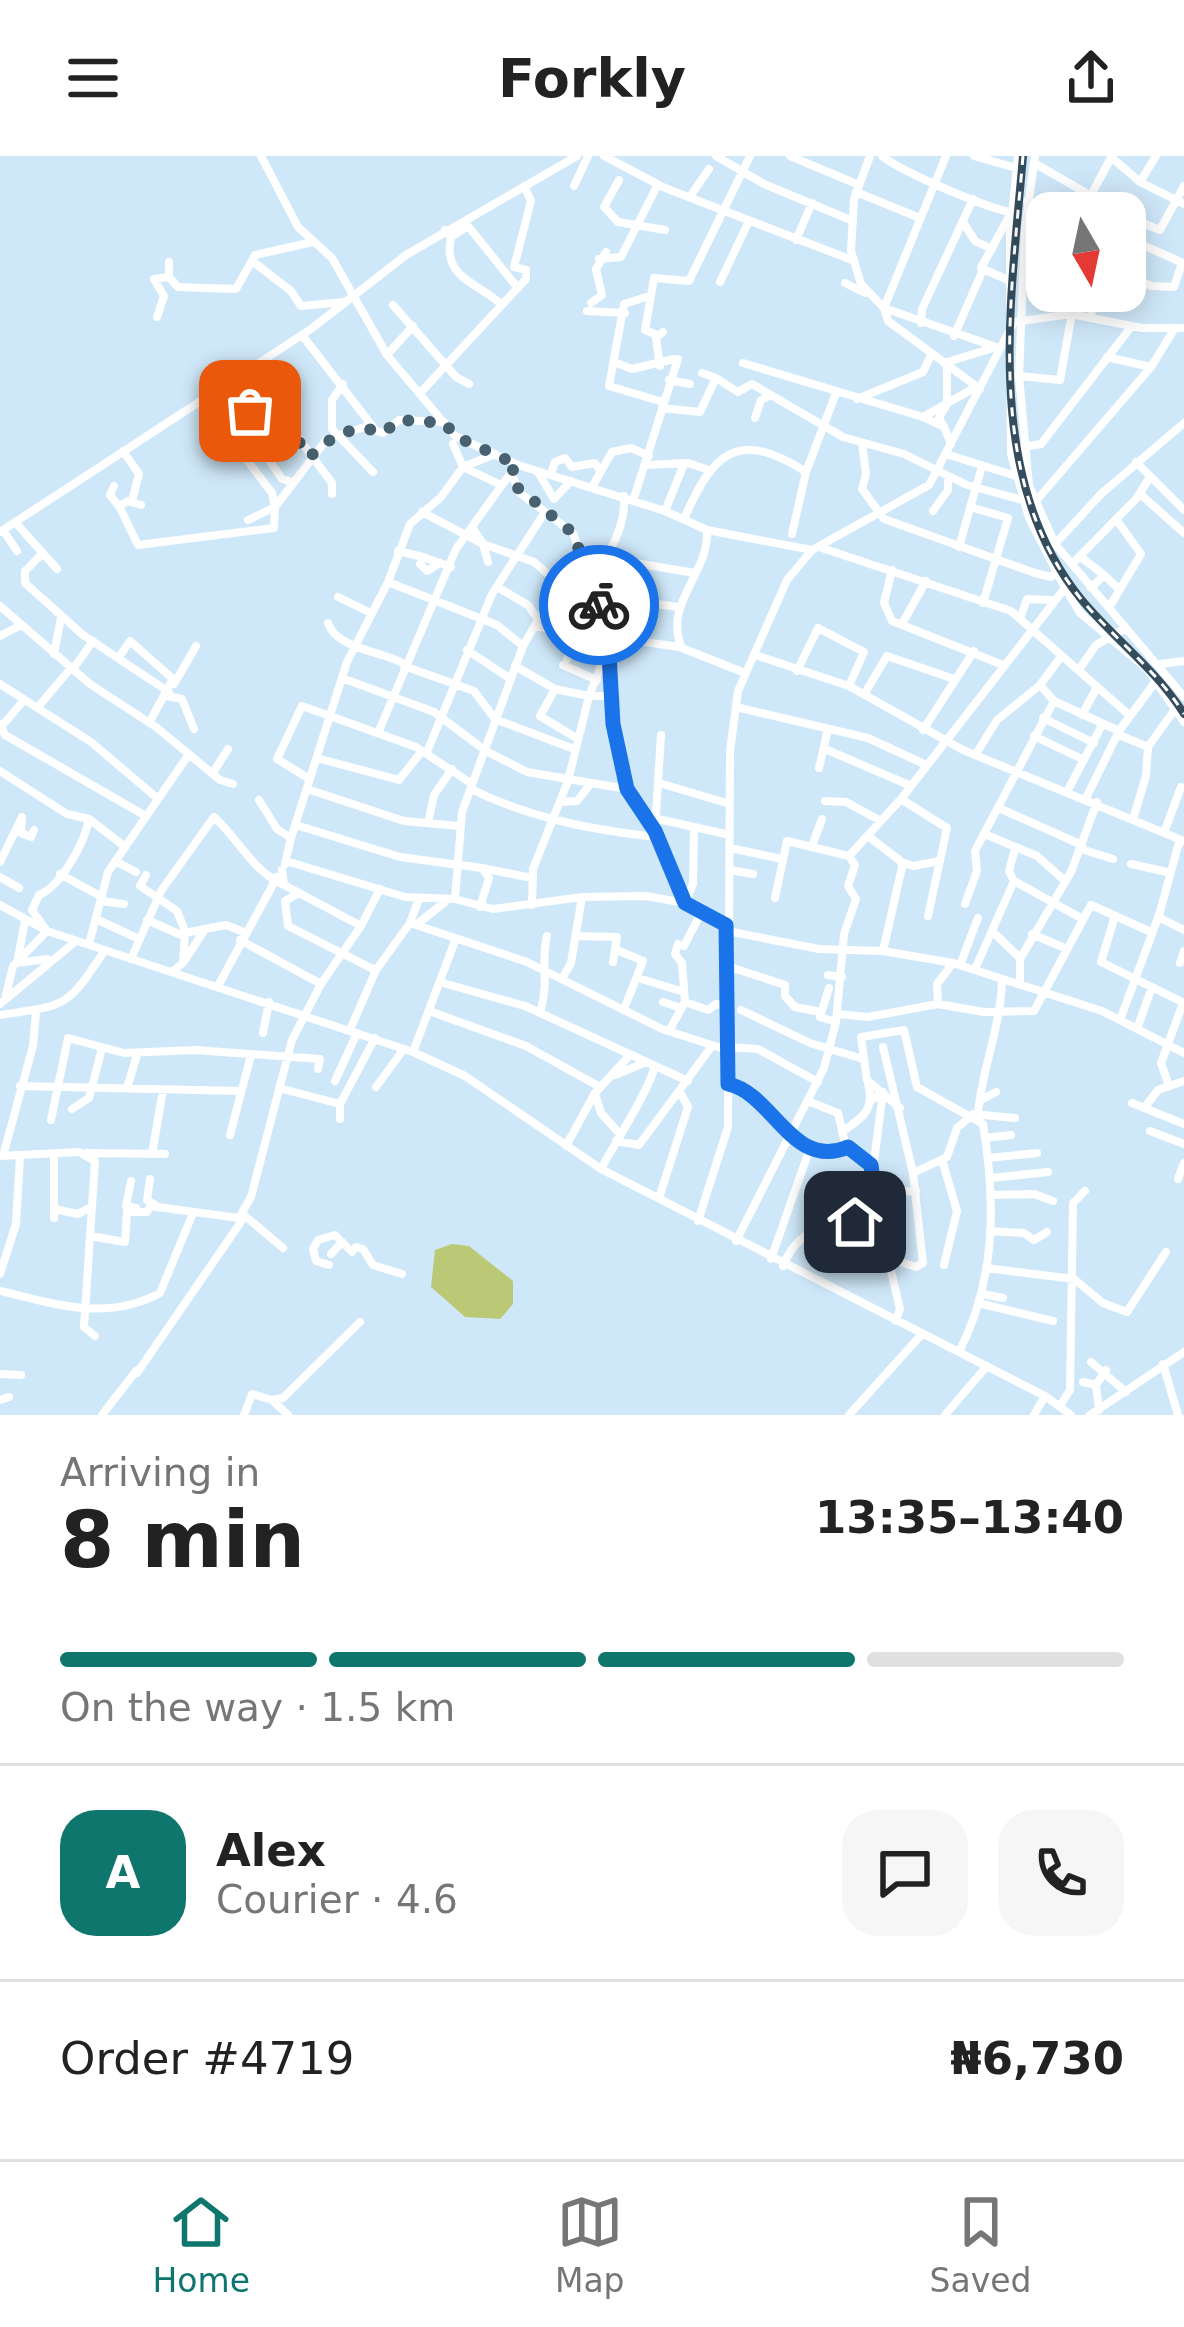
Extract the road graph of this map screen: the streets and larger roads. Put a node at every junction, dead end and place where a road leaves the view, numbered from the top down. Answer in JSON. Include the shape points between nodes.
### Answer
{"nodes":[{"id":1,"x":261,"y":156,"type":"edge"},
{"id":2,"x":577,"y":156,"type":"edge"},
{"id":3,"x":588,"y":156,"type":"edge"},
{"id":4,"x":604,"y":156,"type":"edge"},
{"id":5,"x":716,"y":156,"type":"edge"},
{"id":6,"x":750,"y":156,"type":"edge"},
{"id":7,"x":790,"y":156,"type":"edge"},
{"id":8,"x":871,"y":156,"type":"edge"},
{"id":9,"x":882,"y":156,"type":"edge"},
{"id":10,"x":946,"y":156,"type":"edge"},
{"id":11,"x":974,"y":156,"type":"edge"},
{"id":12,"x":1018,"y":156,"type":"edge"},
{"id":13,"x":1156,"y":156,"type":"edge"},
{"id":14,"x":1111,"y":157,"type":"edge"},
{"id":15,"x":1036,"y":159,"type":"edge"},
{"id":16,"x":709,"y":169,"type":"dead end"},
{"id":17,"x":1018,"y":169,"type":"junction"},
{"id":18,"x":743,"y":171,"type":"junction"},
{"id":19,"x":620,"y":180,"type":"dead end"},
{"id":20,"x":1140,"y":182,"type":"junction"},
{"id":21,"x":658,"y":184,"type":"junction"},
{"id":22,"x":1184,"y":185,"type":"edge"},
{"id":23,"x":524,"y":186,"type":"junction"},
{"id":24,"x":574,"y":186,"type":"dead end"},
{"id":25,"x":933,"y":187,"type":"junction"},
{"id":26,"x":858,"y":189,"type":"junction"},
{"id":27,"x":1030,"y":192,"type":"edge"},
{"id":28,"x":1086,"y":192,"type":"edge"},
{"id":29,"x":1093,"y":192,"type":"edge"},
{"id":30,"x":691,"y":195,"type":"junction"},
{"id":31,"x":973,"y":199,"type":"junction"},
{"id":32,"x":1179,"y":202,"type":"edge"},
{"id":33,"x":812,"y":203,"type":"junction"},
{"id":34,"x":724,"y":208,"type":"junction"},
{"id":35,"x":1013,"y":214,"type":"junction"},
{"id":36,"x":920,"y":218,"type":"junction"},
{"id":37,"x":749,"y":220,"type":"junction"},
{"id":38,"x":853,"y":221,"type":"junction"},
{"id":39,"x":963,"y":222,"type":"junction"},
{"id":40,"x":635,"y":223,"type":"junction"},
{"id":41,"x":1146,"y":224,"type":"edge"},
{"id":42,"x":665,"y":230,"type":"dead end"},
{"id":43,"x":448,"y":236,"type":"junction"},
{"id":44,"x":796,"y":240,"type":"junction"},
{"id":45,"x":315,"y":242,"type":"junction"},
{"id":46,"x":1146,"y":246,"type":"edge"},
{"id":47,"x":992,"y":249,"type":"junction"},
{"id":48,"x":252,"y":261,"type":"junction"},
{"id":49,"x":853,"y":261,"type":"junction"},
{"id":50,"x":169,"y":262,"type":"dead end"},
{"id":51,"x":1183,"y":263,"type":"edge"},
{"id":52,"x":1026,"y":269,"type":"edge"},
{"id":53,"x":982,"y":272,"type":"junction"},
{"id":54,"x":169,"y":277,"type":"junction"},
{"id":55,"x":1008,"y":280,"type":"junction"},
{"id":56,"x":1146,"y":280,"type":"edge"},
{"id":57,"x":719,"y":282,"type":"dead end"},
{"id":58,"x":845,"y":283,"type":"dead end"},
{"id":59,"x":518,"y":287,"type":"junction"},
{"id":60,"x":649,"y":292,"type":"junction"},
{"id":61,"x":602,"y":295,"type":"junction"},
{"id":62,"x":356,"y":296,"type":"junction"},
{"id":63,"x":871,"y":296,"type":"junction"},
{"id":64,"x":346,"y":303,"type":"junction"},
{"id":65,"x":393,"y":305,"type":"dead end"},
{"id":66,"x":502,"y":305,"type":"junction"},
{"id":67,"x":884,"y":308,"type":"junction"},
{"id":68,"x":1091,"y":312,"type":"edge"},
{"id":69,"x":1076,"y":314,"type":"junction"},
{"id":70,"x":1090,"y":316,"type":"junction"},
{"id":71,"x":157,"y":317,"type":"dead end"},
{"id":72,"x":621,"y":317,"type":"junction"},
{"id":73,"x":1023,"y":321,"type":"junction"},
{"id":74,"x":921,"y":323,"type":"junction"},
{"id":75,"x":413,"y":326,"type":"junction"},
{"id":76,"x":1132,"y":326,"type":"junction"},
{"id":77,"x":1010,"y":327,"type":"junction"},
{"id":78,"x":1180,"y":328,"type":"edge"},
{"id":79,"x":302,"y":335,"type":"junction"},
{"id":80,"x":954,"y":336,"type":"junction"},
{"id":81,"x":995,"y":348,"type":"junction"},
{"id":82,"x":387,"y":355,"type":"junction"},
{"id":83,"x":931,"y":355,"type":"junction"},
{"id":84,"x":1107,"y":357,"type":"junction"},
{"id":85,"x":614,"y":362,"type":"junction"},
{"id":86,"x":742,"y":363,"type":"dead end"},
{"id":87,"x":657,"y":364,"type":"junction"},
{"id":88,"x":446,"y":365,"type":"junction"},
{"id":89,"x":946,"y":365,"type":"junction"},
{"id":90,"x":1151,"y":367,"type":"junction"},
{"id":91,"x":702,"y":373,"type":"dead end"},
{"id":92,"x":1019,"y":376,"type":"junction"},
{"id":93,"x":669,"y":378,"type":"junction"},
{"id":94,"x":716,"y":378,"type":"junction"},
{"id":95,"x":343,"y":384,"type":"junction"},
{"id":96,"x":469,"y":384,"type":"dead end"},
{"id":97,"x":691,"y":384,"type":"dead end"},
{"id":98,"x":978,"y":388,"type":"junction"},
{"id":99,"x":422,"y":391,"type":"junction"},
{"id":100,"x":219,"y":392,"type":"junction"},
{"id":101,"x":836,"y":393,"type":"junction"},
{"id":102,"x":769,"y":397,"type":"junction"},
{"id":103,"x":857,"y":399,"type":"junction"},
{"id":104,"x":201,"y":402,"type":"junction"},
{"id":105,"x":662,"y":405,"type":"junction"},
{"id":106,"x":945,"y":410,"type":"junction"},
{"id":107,"x":923,"y":417,"type":"junction"},
{"id":108,"x":755,"y":418,"type":"dead end"},
{"id":109,"x":330,"y":420,"type":"junction"},
{"id":110,"x":445,"y":423,"type":"junction"},
{"id":111,"x":1184,"y":423,"type":"edge"},
{"id":112,"x":944,"y":427,"type":"junction"},
{"id":113,"x":374,"y":429,"type":"junction"},
{"id":114,"x":826,"y":429,"type":"junction"},
{"id":115,"x":358,"y":432,"type":"junction"},
{"id":116,"x":341,"y":434,"type":"junction"},
{"id":117,"x":454,"y":440,"type":"junction"},
{"id":118,"x":257,"y":442,"type":"dead end"},
{"id":119,"x":862,"y":443,"type":"junction"},
{"id":120,"x":1023,"y":447,"type":"junction"},
{"id":121,"x":950,"y":450,"type":"junction"},
{"id":122,"x":123,"y":451,"type":"junction"},
{"id":123,"x":349,"y":451,"type":"junction"},
{"id":124,"x":490,"y":452,"type":"junction"},
{"id":125,"x":310,"y":457,"type":"junction"},
{"id":126,"x":648,"y":460,"type":"junction"},
{"id":127,"x":1136,"y":461,"type":"junction"},
{"id":128,"x":684,"y":464,"type":"junction"},
{"id":129,"x":347,"y":465,"type":"dead end"},
{"id":130,"x":982,"y":466,"type":"junction"},
{"id":131,"x":514,"y":469,"type":"junction"},
{"id":132,"x":599,"y":469,"type":"junction"},
{"id":133,"x":706,"y":469,"type":"junction"},
{"id":134,"x":459,"y":471,"type":"junction"},
{"id":135,"x":373,"y":472,"type":"dead end"},
{"id":136,"x":538,"y":472,"type":"junction"},
{"id":137,"x":806,"y":472,"type":"junction"},
{"id":138,"x":944,"y":473,"type":"junction"},
{"id":139,"x":550,"y":474,"type":"junction"},
{"id":140,"x":1017,"y":476,"type":"junction"},
{"id":141,"x":1150,"y":478,"type":"junction"},
{"id":142,"x":573,"y":481,"type":"junction"},
{"id":143,"x":293,"y":482,"type":"junction"},
{"id":144,"x":494,"y":483,"type":"junction"},
{"id":145,"x":114,"y":486,"type":"dead end"},
{"id":146,"x":974,"y":486,"type":"junction"},
{"id":147,"x":592,"y":487,"type":"junction"},
{"id":148,"x":635,"y":488,"type":"junction"},
{"id":149,"x":332,"y":494,"type":"dead end"},
{"id":150,"x":1140,"y":494,"type":"junction"},
{"id":151,"x":622,"y":497,"type":"junction"},
{"id":152,"x":1022,"y":500,"type":"junction"},
{"id":153,"x":634,"y":501,"type":"junction"},
{"id":154,"x":1036,"y":501,"type":"junction"},
{"id":155,"x":118,"y":506,"type":"junction"},
{"id":156,"x":275,"y":507,"type":"junction"},
{"id":157,"x":970,"y":507,"type":"junction"},
{"id":158,"x":665,"y":511,"type":"junction"},
{"id":159,"x":1184,"y":511,"type":"edge"},
{"id":160,"x":422,"y":512,"type":"junction"},
{"id":161,"x":545,"y":512,"type":"junction"},
{"id":162,"x":933,"y":512,"type":"dead end"},
{"id":163,"x":880,"y":514,"type":"junction"},
{"id":164,"x":684,"y":519,"type":"junction"},
{"id":165,"x":1116,"y":519,"type":"junction"},
{"id":166,"x":248,"y":520,"type":"dead end"},
{"id":167,"x":15,"y":522,"type":"junction"},
{"id":168,"x":410,"y":524,"type":"junction"},
{"id":169,"x":707,"y":530,"type":"junction"},
{"id":170,"x":1,"y":531,"type":"edge"},
{"id":171,"x":421,"y":531,"type":"dead end"},
{"id":172,"x":468,"y":532,"type":"junction"},
{"id":173,"x":1184,"y":533,"type":"edge"},
{"id":174,"x":792,"y":534,"type":"dead end"},
{"id":175,"x":483,"y":544,"type":"junction"},
{"id":176,"x":1055,"y":544,"type":"junction"},
{"id":177,"x":959,"y":547,"type":"junction"},
{"id":178,"x":816,"y":549,"type":"junction"},
{"id":179,"x":17,"y":550,"type":"dead end"},
{"id":180,"x":398,"y":551,"type":"junction"},
{"id":181,"x":578,"y":551,"type":"junction"},
{"id":182,"x":42,"y":554,"type":"junction"},
{"id":183,"x":519,"y":554,"type":"junction"},
{"id":184,"x":998,"y":559,"type":"junction"},
{"id":185,"x":1085,"y":559,"type":"junction"},
{"id":186,"x":488,"y":562,"type":"dead end"},
{"id":187,"x":635,"y":563,"type":"dead end"},
{"id":188,"x":1074,"y":567,"type":"junction"},
{"id":189,"x":451,"y":568,"type":"junction"},
{"id":190,"x":56,"y":569,"type":"dead end"},
{"id":191,"x":892,"y":570,"type":"junction"},
{"id":192,"x":1057,"y":572,"type":"junction"},
{"id":193,"x":695,"y":573,"type":"junction"},
{"id":194,"x":1104,"y":575,"type":"junction"},
{"id":195,"x":588,"y":579,"type":"junction"},
{"id":196,"x":926,"y":581,"type":"junction"},
{"id":197,"x":388,"y":582,"type":"junction"},
{"id":198,"x":559,"y":584,"type":"junction"},
{"id":199,"x":498,"y":588,"type":"junction"},
{"id":200,"x":1065,"y":588,"type":"junction"},
{"id":201,"x":1091,"y":588,"type":"junction"},
{"id":202,"x":1119,"y":589,"type":"junction"},
{"id":203,"x":595,"y":596,"type":"junction"},
{"id":204,"x":338,"y":597,"type":"dead end"},
{"id":205,"x":436,"y":598,"type":"junction"},
{"id":206,"x":1054,"y":600,"type":"junction"},
{"id":207,"x":983,"y":603,"type":"junction"},
{"id":208,"x":0,"y":606,"type":"edge"},
{"id":209,"x":1110,"y":606,"type":"junction"},
{"id":210,"x":678,"y":607,"type":"junction"},
{"id":211,"x":371,"y":613,"type":"junction"},
{"id":212,"x":1021,"y":616,"type":"junction"},
{"id":213,"x":61,"y":617,"type":"junction"},
{"id":214,"x":481,"y":618,"type":"junction"},
{"id":215,"x":328,"y":623,"type":"dead end"},
{"id":216,"x":537,"y":623,"type":"junction"},
{"id":217,"x":902,"y":624,"type":"junction"},
{"id":218,"x":21,"y":625,"type":"junction"},
{"id":219,"x":1033,"y":628,"type":"junction"},
{"id":220,"x":1124,"y":629,"type":"junction"},
{"id":221,"x":0,"y":636,"type":"edge"},
{"id":222,"x":511,"y":637,"type":"junction"},
{"id":223,"x":574,"y":638,"type":"junction"},
{"id":224,"x":1110,"y":638,"type":"junction"},
{"id":225,"x":93,"y":641,"type":"junction"},
{"id":226,"x":355,"y":644,"type":"junction"},
{"id":227,"x":606,"y":645,"type":"junction"},
{"id":228,"x":196,"y":646,"type":"dead end"},
{"id":229,"x":523,"y":646,"type":"junction"},
{"id":230,"x":682,"y":647,"type":"junction"},
{"id":231,"x":467,"y":650,"type":"junction"},
{"id":232,"x":974,"y":651,"type":"junction"},
{"id":233,"x":54,"y":654,"type":"junction"},
{"id":234,"x":754,"y":655,"type":"junction"},
{"id":235,"x":119,"y":657,"type":"junction"},
{"id":236,"x":1060,"y":658,"type":"junction"},
{"id":237,"x":1184,"y":661,"type":"edge"},
{"id":238,"x":1160,"y":664,"type":"junction"},
{"id":239,"x":404,"y":665,"type":"junction"},
{"id":240,"x":1003,"y":665,"type":"junction"},
{"id":241,"x":515,"y":666,"type":"junction"},
{"id":242,"x":72,"y":668,"type":"junction"},
{"id":243,"x":1081,"y":668,"type":"junction"},
{"id":244,"x":797,"y":671,"type":"junction"},
{"id":245,"x":745,"y":673,"type":"junction"},
{"id":246,"x":342,"y":678,"type":"junction"},
{"id":247,"x":509,"y":678,"type":"junction"},
{"id":248,"x":597,"y":680,"type":"junction"},
{"id":249,"x":954,"y":680,"type":"junction"},
{"id":250,"x":1156,"y":681,"type":"junction"},
{"id":251,"x":0,"y":684,"type":"edge"},
{"id":252,"x":456,"y":684,"type":"junction"},
{"id":253,"x":1040,"y":685,"type":"junction"},
{"id":254,"x":848,"y":686,"type":"junction"},
{"id":255,"x":555,"y":689,"type":"junction"},
{"id":256,"x":1096,"y":689,"type":"junction"},
{"id":257,"x":170,"y":690,"type":"junction"},
{"id":258,"x":865,"y":693,"type":"junction"},
{"id":259,"x":393,"y":695,"type":"junction"},
{"id":260,"x":590,"y":696,"type":"junction"},
{"id":261,"x":612,"y":696,"type":"junction"},
{"id":262,"x":1184,"y":697,"type":"edge"},
{"id":263,"x":25,"y":699,"type":"junction"},
{"id":264,"x":1054,"y":701,"type":"junction"},
{"id":265,"x":38,"y":707,"type":"junction"},
{"id":266,"x":736,"y":707,"type":"junction"},
{"id":267,"x":1175,"y":707,"type":"junction"},
{"id":268,"x":154,"y":709,"type":"junction"},
{"id":269,"x":334,"y":714,"type":"junction"},
{"id":270,"x":1128,"y":714,"type":"junction"},
{"id":271,"x":1082,"y":715,"type":"junction"},
{"id":272,"x":1043,"y":718,"type":"junction"},
{"id":273,"x":443,"y":719,"type":"junction"},
{"id":274,"x":495,"y":719,"type":"junction"},
{"id":275,"x":1184,"y":722,"type":"edge"},
{"id":276,"x":148,"y":723,"type":"junction"},
{"id":277,"x":1,"y":725,"type":"edge"},
{"id":278,"x":1102,"y":725,"type":"junction"},
{"id":279,"x":194,"y":729,"type":"dead end"},
{"id":280,"x":828,"y":729,"type":"junction"},
{"id":281,"x":923,"y":730,"type":"junction"},
{"id":282,"x":163,"y":733,"type":"junction"},
{"id":283,"x":1119,"y":733,"type":"junction"},
{"id":284,"x":378,"y":734,"type":"junction"},
{"id":285,"x":661,"y":735,"type":"dead end"},
{"id":286,"x":1034,"y":736,"type":"junction"},
{"id":287,"x":946,"y":741,"type":"junction"},
{"id":288,"x":1094,"y":743,"type":"junction"},
{"id":289,"x":576,"y":744,"type":"junction"},
{"id":290,"x":1148,"y":747,"type":"junction"},
{"id":291,"x":228,"y":749,"type":"dead end"},
{"id":292,"x":825,"y":749,"type":"junction"},
{"id":293,"x":425,"y":751,"type":"junction"},
{"id":294,"x":486,"y":751,"type":"junction"},
{"id":295,"x":189,"y":754,"type":"junction"},
{"id":296,"x":976,"y":754,"type":"junction"},
{"id":297,"x":317,"y":758,"type":"junction"},
{"id":298,"x":1084,"y":760,"type":"junction"},
{"id":299,"x":924,"y":764,"type":"junction"},
{"id":300,"x":819,"y":768,"type":"dead end"},
{"id":301,"x":452,"y":769,"type":"junction"},
{"id":302,"x":1019,"y":770,"type":"junction"},
{"id":303,"x":0,"y":771,"type":"edge"},
{"id":304,"x":214,"y":771,"type":"junction"},
{"id":305,"x":568,"y":782,"type":"junction"},
{"id":306,"x":308,"y":783,"type":"junction"},
{"id":307,"x":659,"y":783,"type":"junction"},
{"id":308,"x":233,"y":784,"type":"dead end"},
{"id":309,"x":909,"y":785,"type":"junction"},
{"id":310,"x":472,"y":786,"type":"junction"},
{"id":311,"x":591,"y":786,"type":"junction"},
{"id":312,"x":1181,"y":787,"type":"edge"},
{"id":313,"x":627,"y":789,"type":"junction"},
{"id":314,"x":1067,"y":792,"type":"junction"},
{"id":315,"x":157,"y":798,"type":"junction"},
{"id":316,"x":1086,"y":798,"type":"junction"},
{"id":317,"x":902,"y":799,"type":"junction"},
{"id":318,"x":259,"y":800,"type":"dead end"},
{"id":319,"x":826,"y":801,"type":"dead end"},
{"id":320,"x":560,"y":802,"type":"junction"},
{"id":321,"x":1097,"y":802,"type":"junction"},
{"id":322,"x":730,"y":804,"type":"junction"},
{"id":323,"x":1001,"y":809,"type":"junction"},
{"id":324,"x":143,"y":815,"type":"junction"},
{"id":325,"x":1134,"y":816,"type":"junction"},
{"id":326,"x":88,"y":818,"type":"junction"},
{"id":327,"x":658,"y":819,"type":"junction"},
{"id":328,"x":821,"y":819,"type":"dead end"},
{"id":329,"x":880,"y":820,"type":"junction"},
{"id":330,"x":554,"y":821,"type":"junction"},
{"id":331,"x":428,"y":823,"type":"junction"},
{"id":332,"x":296,"y":825,"type":"junction"},
{"id":333,"x":460,"y":826,"type":"junction"},
{"id":334,"x":694,"y":829,"type":"junction"},
{"id":335,"x":34,"y":830,"type":"dead end"},
{"id":336,"x":1165,"y":830,"type":"junction"},
{"id":337,"x":657,"y":834,"type":"junction"},
{"id":338,"x":730,"y":835,"type":"junction"},
{"id":339,"x":868,"y":836,"type":"junction"},
{"id":340,"x":987,"y":836,"type":"junction"},
{"id":341,"x":291,"y":838,"type":"junction"},
{"id":342,"x":1182,"y":842,"type":"edge"},
{"id":343,"x":124,"y":846,"type":"junction"},
{"id":344,"x":812,"y":846,"type":"junction"},
{"id":345,"x":1082,"y":847,"type":"junction"},
{"id":346,"x":730,"y":848,"type":"junction"},
{"id":347,"x":1015,"y":849,"type":"junction"},
{"id":348,"x":849,"y":856,"type":"junction"},
{"id":349,"x":782,"y":859,"type":"junction"},
{"id":350,"x":1113,"y":859,"type":"dead end"},
{"id":351,"x":115,"y":861,"type":"junction"},
{"id":352,"x":900,"y":861,"type":"junction"},
{"id":353,"x":940,"y":861,"type":"junction"},
{"id":354,"x":0,"y":862,"type":"edge"},
{"id":355,"x":457,"y":863,"type":"junction"},
{"id":356,"x":1131,"y":864,"type":"dead end"},
{"id":357,"x":284,"y":866,"type":"junction"},
{"id":358,"x":730,"y":870,"type":"junction"},
{"id":359,"x":1167,"y":872,"type":"junction"},
{"id":360,"x":60,"y":874,"type":"junction"},
{"id":361,"x":492,"y":874,"type":"junction"},
{"id":362,"x":673,"y":874,"type":"junction"},
{"id":363,"x":754,"y":874,"type":"dead end"},
{"id":364,"x":0,"y":877,"type":"edge"},
{"id":365,"x":532,"y":878,"type":"junction"},
{"id":366,"x":1014,"y":880,"type":"junction"},
{"id":367,"x":1064,"y":880,"type":"junction"},
{"id":368,"x":274,"y":881,"type":"junction"},
{"id":369,"x":284,"y":886,"type":"junction"},
{"id":370,"x":19,"y":888,"type":"dead end"},
{"id":371,"x":380,"y":889,"type":"junction"},
{"id":372,"x":161,"y":890,"type":"junction"},
{"id":373,"x":301,"y":892,"type":"junction"},
{"id":374,"x":144,"y":893,"type":"junction"},
{"id":375,"x":134,"y":897,"type":"dead end"},
{"id":376,"x":582,"y":897,"type":"junction"},
{"id":377,"x":775,"y":898,"type":"dead end"},
{"id":378,"x":102,"y":899,"type":"junction"},
{"id":379,"x":418,"y":899,"type":"junction"},
{"id":380,"x":672,"y":899,"type":"junction"},
{"id":381,"x":450,"y":900,"type":"junction"},
{"id":382,"x":1051,"y":900,"type":"junction"},
{"id":383,"x":155,"y":901,"type":"junction"},
{"id":384,"x":685,"y":903,"type":"junction"},
{"id":385,"x":0,"y":904,"type":"edge"},
{"id":386,"x":124,"y":904,"type":"dead end"},
{"id":387,"x":532,"y":904,"type":"junction"},
{"id":388,"x":965,"y":904,"type":"dead end"},
{"id":389,"x":167,"y":905,"type":"junction"},
{"id":390,"x":480,"y":907,"type":"junction"},
{"id":391,"x":701,"y":913,"type":"junction"},
{"id":392,"x":1115,"y":915,"type":"junction"},
{"id":393,"x":928,"y":916,"type":"dead end"},
{"id":394,"x":1159,"y":917,"type":"junction"},
{"id":395,"x":978,"y":918,"type":"dead end"},
{"id":396,"x":1081,"y":918,"type":"junction"},
{"id":397,"x":96,"y":919,"type":"junction"},
{"id":398,"x":147,"y":920,"type":"junction"},
{"id":399,"x":25,"y":921,"type":"junction"},
{"id":400,"x":413,"y":924,"type":"junction"},
{"id":401,"x":207,"y":926,"type":"junction"},
{"id":402,"x":361,"y":926,"type":"junction"},
{"id":403,"x":726,"y":928,"type":"junction"},
{"id":404,"x":992,"y":930,"type":"junction"},
{"id":405,"x":1184,"y":930,"type":"edge"},
{"id":406,"x":47,"y":931,"type":"junction"},
{"id":407,"x":185,"y":932,"type":"junction"},
{"id":408,"x":1151,"y":932,"type":"junction"},
{"id":409,"x":1032,"y":934,"type":"junction"},
{"id":410,"x":547,"y":936,"type":"dead end"},
{"id":411,"x":576,"y":936,"type":"junction"},
{"id":412,"x":139,"y":939,"type":"junction"},
{"id":413,"x":241,"y":940,"type":"junction"},
{"id":414,"x":76,"y":941,"type":"junction"},
{"id":415,"x":455,"y":941,"type":"junction"},
{"id":416,"x":89,"y":944,"type":"junction"},
{"id":417,"x":1067,"y":949,"type":"junction"},
{"id":418,"x":105,"y":950,"type":"junction"},
{"id":419,"x":616,"y":950,"type":"junction"},
{"id":420,"x":846,"y":951,"type":"junction"},
{"id":421,"x":883,"y":951,"type":"junction"},
{"id":422,"x":1184,"y":951,"type":"edge"},
{"id":423,"x":60,"y":953,"type":"junction"},
{"id":424,"x":343,"y":956,"type":"junction"},
{"id":425,"x":1020,"y":958,"type":"junction"},
{"id":426,"x":47,"y":959,"type":"junction"},
{"id":427,"x":131,"y":959,"type":"junction"},
{"id":428,"x":613,"y":962,"type":"dead end"},
{"id":429,"x":17,"y":963,"type":"junction"},
{"id":430,"x":183,"y":963,"type":"junction"},
{"id":431,"x":1180,"y":963,"type":"dead end"},
{"id":432,"x":957,"y":964,"type":"junction"},
{"id":433,"x":728,"y":966,"type":"junction"},
{"id":434,"x":975,"y":969,"type":"junction"},
{"id":435,"x":376,"y":970,"type":"junction"},
{"id":436,"x":173,"y":971,"type":"junction"},
{"id":437,"x":549,"y":971,"type":"junction"},
{"id":438,"x":828,"y":975,"type":"dead end"},
{"id":439,"x":842,"y":977,"type":"junction"},
{"id":440,"x":638,"y":978,"type":"junction"},
{"id":441,"x":562,"y":979,"type":"junction"},
{"id":442,"x":1002,"y":979,"type":"junction"},
{"id":443,"x":1132,"y":979,"type":"junction"},
{"id":444,"x":28,"y":982,"type":"junction"},
{"id":445,"x":1017,"y":982,"type":"junction"},
{"id":446,"x":442,"y":983,"type":"junction"},
{"id":447,"x":320,"y":984,"type":"junction"},
{"id":448,"x":218,"y":986,"type":"junction"},
{"id":449,"x":1153,"y":987,"type":"junction"},
{"id":450,"x":829,"y":988,"type":"dead end"},
{"id":451,"x":681,"y":991,"type":"junction"},
{"id":452,"x":1046,"y":995,"type":"junction"},
{"id":453,"x":3,"y":999,"type":"edge"},
{"id":454,"x":268,"y":1002,"type":"junction"},
{"id":455,"x":663,"y":1002,"type":"dead end"},
{"id":456,"x":1183,"y":1003,"type":"edge"},
{"id":457,"x":938,"y":1004,"type":"junction"},
{"id":458,"x":681,"y":1005,"type":"junction"},
{"id":459,"x":726,"y":1006,"type":"junction"},
{"id":460,"x":624,"y":1009,"type":"junction"},
{"id":461,"x":741,"y":1010,"type":"dead end"},
{"id":462,"x":1003,"y":1011,"type":"junction"},
{"id":463,"x":36,"y":1012,"type":"junction"},
{"id":464,"x":432,"y":1012,"type":"junction"},
{"id":465,"x":821,"y":1012,"type":"junction"},
{"id":466,"x":540,"y":1013,"type":"junction"},
{"id":467,"x":0,"y":1015,"type":"edge"},
{"id":468,"x":309,"y":1015,"type":"junction"},
{"id":469,"x":836,"y":1018,"type":"junction"},
{"id":470,"x":1120,"y":1020,"type":"junction"},
{"id":471,"x":1137,"y":1029,"type":"junction"},
{"id":472,"x":354,"y":1031,"type":"junction"},
{"id":473,"x":668,"y":1031,"type":"junction"},
{"id":474,"x":263,"y":1033,"type":"dead end"},
{"id":475,"x":375,"y":1038,"type":"junction"},
{"id":476,"x":712,"y":1046,"type":"junction"},
{"id":477,"x":1169,"y":1046,"type":"junction"},
{"id":478,"x":883,"y":1047,"type":"dead end"},
{"id":479,"x":102,"y":1048,"type":"junction"},
{"id":480,"x":727,"y":1048,"type":"junction"},
{"id":481,"x":830,"y":1049,"type":"junction"},
{"id":482,"x":409,"y":1050,"type":"junction"},
{"id":483,"x":1184,"y":1053,"type":"edge"},
{"id":484,"x":138,"y":1054,"type":"junction"},
{"id":485,"x":251,"y":1055,"type":"junction"},
{"id":486,"x":288,"y":1056,"type":"junction"},
{"id":487,"x":629,"y":1056,"type":"junction"},
{"id":488,"x":860,"y":1058,"type":"junction"},
{"id":489,"x":649,"y":1065,"type":"junction"},
{"id":490,"x":318,"y":1069,"type":"dead end"},
{"id":491,"x":614,"y":1075,"type":"junction"},
{"id":492,"x":673,"y":1076,"type":"junction"},
{"id":493,"x":334,"y":1081,"type":"dead end"},
{"id":494,"x":688,"y":1081,"type":"junction"},
{"id":495,"x":867,"y":1081,"type":"junction"},
{"id":496,"x":1184,"y":1081,"type":"edge"},
{"id":497,"x":818,"y":1082,"type":"junction"},
{"id":498,"x":728,"y":1084,"type":"junction"},
{"id":499,"x":652,"y":1085,"type":"junction"},
{"id":500,"x":20,"y":1086,"type":"junction"},
{"id":501,"x":1169,"y":1086,"type":"junction"},
{"id":502,"x":55,"y":1087,"type":"junction"},
{"id":503,"x":93,"y":1087,"type":"junction"},
{"id":504,"x":376,"y":1087,"type":"dead end"},
{"id":505,"x":127,"y":1088,"type":"junction"},
{"id":506,"x":279,"y":1088,"type":"junction"},
{"id":507,"x":163,"y":1090,"type":"junction"},
{"id":508,"x":597,"y":1090,"type":"junction"},
{"id":509,"x":240,"y":1091,"type":"junction"},
{"id":510,"x":884,"y":1092,"type":"junction"},
{"id":511,"x":681,"y":1094,"type":"junction"},
{"id":512,"x":872,"y":1100,"type":"junction"},
{"id":513,"x":982,"y":1101,"type":"junction"},
{"id":514,"x":810,"y":1102,"type":"junction"},
{"id":515,"x":1132,"y":1102,"type":"dead end"},
{"id":516,"x":340,"y":1104,"type":"junction"},
{"id":517,"x":899,"y":1108,"type":"junction"},
{"id":518,"x":1144,"y":1108,"type":"junction"},
{"id":519,"x":72,"y":1109,"type":"dead end"},
{"id":520,"x":1015,"y":1118,"type":"dead end"},
{"id":521,"x":340,"y":1119,"type":"dead end"},
{"id":522,"x":51,"y":1120,"type":"dead end"},
{"id":523,"x":1184,"y":1124,"type":"edge"},
{"id":524,"x":1150,"y":1131,"type":"dead end"},
{"id":525,"x":842,"y":1132,"type":"junction"},
{"id":526,"x":230,"y":1135,"type":"dead end"},
{"id":527,"x":1011,"y":1135,"type":"dead end"},
{"id":528,"x":793,"y":1136,"type":"junction"},
{"id":529,"x":617,"y":1137,"type":"junction"},
{"id":530,"x":985,"y":1138,"type":"junction"},
{"id":531,"x":1184,"y":1144,"type":"edge"},
{"id":532,"x":566,"y":1146,"type":"junction"},
{"id":533,"x":848,"y":1147,"type":"junction"},
{"id":534,"x":810,"y":1148,"type":"junction"},
{"id":535,"x":79,"y":1152,"type":"junction"},
{"id":536,"x":54,"y":1154,"type":"junction"},
{"id":537,"x":152,"y":1154,"type":"junction"},
{"id":538,"x":165,"y":1154,"type":"dead end"},
{"id":539,"x":1037,"y":1154,"type":"dead end"},
{"id":540,"x":2,"y":1156,"type":"edge"},
{"id":541,"x":20,"y":1156,"type":"junction"},
{"id":542,"x":988,"y":1158,"type":"junction"},
{"id":543,"x":942,"y":1160,"type":"junction"},
{"id":544,"x":1184,"y":1163,"type":"edge"},
{"id":545,"x":601,"y":1169,"type":"junction"},
{"id":546,"x":873,"y":1169,"type":"junction"},
{"id":547,"x":1048,"y":1172,"type":"dead end"},
{"id":548,"x":913,"y":1173,"type":"junction"},
{"id":549,"x":991,"y":1178,"type":"junction"},
{"id":550,"x":150,"y":1179,"type":"dead end"},
{"id":551,"x":1178,"y":1179,"type":"dead end"},
{"id":552,"x":131,"y":1181,"type":"dead end"},
{"id":553,"x":916,"y":1190,"type":"junction"},
{"id":554,"x":1085,"y":1191,"type":"dead end"},
{"id":555,"x":873,"y":1194,"type":"junction"},
{"id":556,"x":992,"y":1195,"type":"junction"},
{"id":557,"x":659,"y":1198,"type":"junction"},
{"id":558,"x":1053,"y":1201,"type":"dead end"},
{"id":559,"x":153,"y":1206,"type":"junction"},
{"id":560,"x":92,"y":1207,"type":"junction"},
{"id":561,"x":877,"y":1212,"type":"junction"},
{"id":562,"x":193,"y":1213,"type":"junction"},
{"id":563,"x":850,"y":1219,"type":"junction"},
{"id":564,"x":698,"y":1221,"type":"junction"},
{"id":565,"x":883,"y":1229,"type":"junction"},
{"id":566,"x":990,"y":1231,"type":"junction"},
{"id":567,"x":1047,"y":1232,"type":"dead end"},
{"id":568,"x":91,"y":1236,"type":"junction"},
{"id":569,"x":736,"y":1241,"type":"junction"},
{"id":570,"x":342,"y":1242,"type":"junction"},
{"id":571,"x":283,"y":1249,"type":"dead end"},
{"id":572,"x":1166,"y":1252,"type":"dead end"},
{"id":573,"x":331,"y":1254,"type":"dead end"},
{"id":574,"x":771,"y":1259,"type":"junction"},
{"id":575,"x":891,"y":1259,"type":"junction"},
{"id":576,"x":329,"y":1265,"type":"dead end"},
{"id":577,"x":783,"y":1265,"type":"junction"},
{"id":578,"x":944,"y":1265,"type":"dead end"},
{"id":579,"x":986,"y":1268,"type":"junction"},
{"id":580,"x":0,"y":1274,"type":"edge"},
{"id":581,"x":402,"y":1274,"type":"dead end"},
{"id":582,"x":1074,"y":1279,"type":"junction"},
{"id":583,"x":1,"y":1292,"type":"edge"},
{"id":584,"x":1003,"y":1298,"type":"dead end"},
{"id":585,"x":983,"y":1299,"type":"junction"},
{"id":586,"x":84,"y":1310,"type":"junction"},
{"id":587,"x":895,"y":1321,"type":"junction"},
{"id":588,"x":1053,"y":1321,"type":"dead end"},
{"id":589,"x":360,"y":1322,"type":"dead end"},
{"id":590,"x":922,"y":1334,"type":"junction"},
{"id":591,"x":95,"y":1336,"type":"dead end"},
{"id":592,"x":959,"y":1352,"type":"junction"},
{"id":593,"x":1184,"y":1352,"type":"edge"},
{"id":594,"x":1091,"y":1362,"type":"dead end"},
{"id":595,"x":1163,"y":1364,"type":"junction"},
{"id":596,"x":987,"y":1366,"type":"junction"},
{"id":597,"x":1106,"y":1370,"type":"junction"},
{"id":598,"x":0,"y":1374,"type":"edge"},
{"id":599,"x":21,"y":1375,"type":"dead end"},
{"id":600,"x":1083,"y":1382,"type":"dead end"},
{"id":601,"x":1096,"y":1385,"type":"junction"},
{"id":602,"x":1126,"y":1392,"type":"junction"},
{"id":603,"x":1045,"y":1396,"type":"junction"},
{"id":604,"x":283,"y":1398,"type":"junction"},
{"id":605,"x":272,"y":1400,"type":"junction"},
{"id":606,"x":1068,"y":1412,"type":"edge"},
{"id":607,"x":286,"y":1413,"type":"edge"},
{"id":608,"x":1094,"y":1413,"type":"edge"},
{"id":609,"x":103,"y":1415,"type":"edge"},
{"id":610,"x":244,"y":1415,"type":"edge"},
{"id":611,"x":849,"y":1415,"type":"edge"},
{"id":612,"x":945,"y":1415,"type":"edge"},
{"id":613,"x":1034,"y":1415,"type":"edge"},
{"id":614,"x":1178,"y":1415,"type":"edge"}],
"edges":[{"from":1,"to":45,"type":"street","via":[[286,209]]},
{"from":2,"to":23,"type":"street"},
{"from":3,"to":24,"type":"street"},
{"from":4,"to":21,"type":"street"},
{"from":5,"to":18,"type":"street"},
{"from":6,"to":18,"type":"street"},
{"from":7,"to":26,"type":"street"},
{"from":8,"to":26,"type":"street"},
{"from":9,"to":25,"type":"street"},
{"from":10,"to":25,"type":"street"},
{"from":11,"to":17,"type":"street"},
{"from":12,"to":17,"type":"street"},
{"from":13,"to":20,"type":"street"},
{"from":14,"to":20,"type":"street"},
{"from":14,"to":29,"type":"street"},
{"from":15,"to":27,"type":"street"},
{"from":15,"to":28,"type":"street"},
{"from":16,"to":30,"type":"street"},
{"from":17,"to":35,"type":"street"},
{"from":18,"to":33,"type":"street"},
{"from":18,"to":34,"type":"street"},
{"from":19,"to":40,"type":"street","via":[[604,207],[618,222]]},
{"from":20,"to":32,"type":"street"},
{"from":21,"to":30,"type":"street"},
{"from":21,"to":40,"type":"street"},
{"from":22,"to":32,"type":"street"},
{"from":23,"to":43,"type":"street"},
{"from":23,"to":59,"type":"street","via":[[531,201],[514,267],[528,274]]},
{"from":25,"to":31,"type":"street"},
{"from":25,"to":36,"type":"street"},
{"from":26,"to":36,"type":"street"},
{"from":26,"to":38,"type":"street"},
{"from":30,"to":34,"type":"street"},
{"from":31,"to":35,"type":"street"},
{"from":31,"to":39,"type":"street"},
{"from":32,"to":41,"type":"street","via":[[1160,230]]},
{"from":33,"to":38,"type":"street"},
{"from":33,"to":44,"type":"street"},
{"from":34,"to":37,"type":"street"},
{"from":34,"to":60,"type":"street","via":[[689,281],[654,278]]},
{"from":35,"to":47,"type":"street"},
{"from":35,"to":55,"type":"street"},
{"from":36,"to":67,"type":"street"},
{"from":37,"to":44,"type":"street"},
{"from":37,"to":57,"type":"street"},
{"from":38,"to":49,"type":"street"},
{"from":39,"to":47,"type":"street"},
{"from":39,"to":74,"type":"street"},
{"from":40,"to":42,"type":"street"},
{"from":40,"to":61,"type":"street","via":[[621,257],[603,256]]},
{"from":43,"to":59,"type":"street","via":[[468,226]]},
{"from":43,"to":62,"type":"street"},
{"from":43,"to":66,"type":"street","via":[[458,276]]},
{"from":44,"to":49,"type":"street"},
{"from":45,"to":48,"type":"street"},
{"from":45,"to":62,"type":"street"},
{"from":46,"to":51,"type":"street"},
{"from":47,"to":53,"type":"street"},
{"from":48,"to":54,"type":"street","via":[[236,289],[175,286]]},
{"from":48,"to":64,"type":"street","via":[[301,306]]},
{"from":49,"to":63,"type":"street"},
{"from":50,"to":54,"type":"street"},
{"from":51,"to":56,"type":"street","via":[[1171,287]]},
{"from":52,"to":73,"type":"street"},
{"from":53,"to":55,"type":"street"},
{"from":53,"to":80,"type":"street"},
{"from":54,"to":71,"type":"street","via":[[153,279],[164,298]]},
{"from":55,"to":77,"type":"street"},
{"from":58,"to":63,"type":"street"},
{"from":59,"to":66,"type":"street"},
{"from":60,"to":72,"type":"street","via":[[640,303],[627,302]]},
{"from":60,"to":87,"type":"street","via":[[645,330],[660,333]]},
{"from":61,"to":72,"type":"street"},
{"from":61,"to":72,"type":"street","via":[[589,307]]},
{"from":62,"to":64,"type":"street"},
{"from":62,"to":82,"type":"street"},
{"from":63,"to":67,"type":"street"},
{"from":64,"to":79,"type":"street"},
{"from":65,"to":75,"type":"street"},
{"from":66,"to":88,"type":"street"},
{"from":67,"to":74,"type":"street"},
{"from":67,"to":83,"type":"street","via":[[888,321]]},
{"from":68,"to":70,"type":"street"},
{"from":69,"to":70,"type":"street"},
{"from":69,"to":73,"type":"street"},
{"from":69,"to":92,"type":"street","via":[[1060,380]]},
{"from":70,"to":76,"type":"street"},
{"from":72,"to":85,"type":"street"},
{"from":73,"to":77,"type":"street"},
{"from":73,"to":92,"type":"street"},
{"from":74,"to":80,"type":"street"},
{"from":75,"to":82,"type":"street"},
{"from":75,"to":88,"type":"street"},
{"from":76,"to":78,"type":"street"},
{"from":76,"to":84,"type":"street"},
{"from":77,"to":81,"type":"street"},
{"from":77,"to":140,"type":"street"},
{"from":78,"to":90,"type":"street"},
{"from":79,"to":95,"type":"street"},
{"from":79,"to":100,"type":"street"},
{"from":80,"to":81,"type":"street"},
{"from":81,"to":89,"type":"street"},
{"from":81,"to":98,"type":"street"},
{"from":82,"to":99,"type":"street"},
{"from":83,"to":89,"type":"street"},
{"from":83,"to":103,"type":"street","via":[[923,372]]},
{"from":84,"to":90,"type":"street"},
{"from":84,"to":120,"type":"street","via":[[1041,444]]},
{"from":85,"to":87,"type":"street","via":[[632,369]]},
{"from":85,"to":105,"type":"street","via":[[611,388]]},
{"from":86,"to":101,"type":"street"},
{"from":87,"to":93,"type":"street"},
{"from":87,"to":93,"type":"street","via":[[676,359]]},
{"from":88,"to":96,"type":"street"},
{"from":88,"to":99,"type":"street"},
{"from":89,"to":98,"type":"street"},
{"from":89,"to":106,"type":"street"},
{"from":90,"to":154,"type":"street"},
{"from":91,"to":94,"type":"street"},
{"from":92,"to":120,"type":"street"},
{"from":93,"to":97,"type":"street"},
{"from":93,"to":105,"type":"street"},
{"from":94,"to":102,"type":"street","via":[[738,392],[752,384]]},
{"from":94,"to":105,"type":"street","via":[[700,412]]},
{"from":95,"to":109,"type":"street"},
{"from":95,"to":113,"type":"street"},
{"from":98,"to":106,"type":"street"},
{"from":98,"to":121,"type":"street"},
{"from":99,"to":110,"type":"street"},
{"from":100,"to":104,"type":"street"},
{"from":100,"to":125,"type":"street","via":[[245,410],[271,404]]},
{"from":101,"to":103,"type":"street"},
{"from":101,"to":114,"type":"street"},
{"from":102,"to":108,"type":"street"},
{"from":102,"to":114,"type":"street"},
{"from":103,"to":107,"type":"street"},
{"from":104,"to":122,"type":"street"},
{"from":104,"to":156,"type":"street"},
{"from":105,"to":126,"type":"street"},
{"from":106,"to":107,"type":"street"},
{"from":106,"to":112,"type":"street"},
{"from":107,"to":112,"type":"street"},
{"from":109,"to":115,"type":"street"},
{"from":109,"to":116,"type":"street"},
{"from":110,"to":113,"type":"street","via":[[399,420],[383,433]]},
{"from":110,"to":117,"type":"street"},
{"from":111,"to":127,"type":"street"},
{"from":112,"to":121,"type":"street"},
{"from":113,"to":115,"type":"street"},
{"from":114,"to":119,"type":"street"},
{"from":114,"to":137,"type":"street"},
{"from":115,"to":116,"type":"street"},
{"from":116,"to":123,"type":"street"},
{"from":116,"to":125,"type":"street"},
{"from":117,"to":124,"type":"street"},
{"from":117,"to":134,"type":"street"},
{"from":118,"to":143,"type":"street","via":[[282,479]]},
{"from":119,"to":138,"type":"street"},
{"from":119,"to":163,"type":"street","via":[[862,489]]},
{"from":120,"to":154,"type":"street"},
{"from":121,"to":130,"type":"street"},
{"from":121,"to":138,"type":"street"},
{"from":122,"to":155,"type":"street","via":[[140,479],[136,503]]},
{"from":122,"to":167,"type":"street"},
{"from":123,"to":129,"type":"street"},
{"from":123,"to":135,"type":"street"},
{"from":124,"to":131,"type":"street"},
{"from":124,"to":134,"type":"street"},
{"from":124,"to":144,"type":"street"},
{"from":125,"to":143,"type":"street"},
{"from":125,"to":149,"type":"street"},
{"from":126,"to":128,"type":"street"},
{"from":126,"to":132,"type":"street","via":[[626,448]]},
{"from":126,"to":148,"type":"street"},
{"from":127,"to":141,"type":"street"},
{"from":127,"to":176,"type":"street"},
{"from":128,"to":133,"type":"street"},
{"from":128,"to":158,"type":"street"},
{"from":130,"to":140,"type":"street"},
{"from":130,"to":146,"type":"street"},
{"from":131,"to":136,"type":"street"},
{"from":131,"to":144,"type":"street"},
{"from":131,"to":161,"type":"street","via":[[520,493]]},
{"from":132,"to":139,"type":"street","via":[[565,458]]},
{"from":132,"to":147,"type":"street"},
{"from":133,"to":137,"type":"street","via":[[745,451]]},
{"from":133,"to":164,"type":"street"},
{"from":134,"to":144,"type":"street"},
{"from":134,"to":160,"type":"street"},
{"from":136,"to":139,"type":"street"},
{"from":136,"to":142,"type":"street","via":[[554,500]]},
{"from":137,"to":174,"type":"street"},
{"from":138,"to":146,"type":"street"},
{"from":138,"to":162,"type":"street","via":[[949,490]]},
{"from":138,"to":163,"type":"street"},
{"from":139,"to":142,"type":"street"},
{"from":140,"to":152,"type":"street"},
{"from":141,"to":150,"type":"street"},
{"from":141,"to":159,"type":"street"},
{"from":142,"to":147,"type":"street"},
{"from":143,"to":156,"type":"street"},
{"from":144,"to":172,"type":"street"},
{"from":145,"to":155,"type":"street"},
{"from":146,"to":152,"type":"street"},
{"from":146,"to":157,"type":"street"},
{"from":147,"to":151,"type":"street"},
{"from":148,"to":151,"type":"street"},
{"from":148,"to":153,"type":"street"},
{"from":150,"to":165,"type":"street"},
{"from":150,"to":173,"type":"street"},
{"from":151,"to":153,"type":"street"},
{"from":151,"to":195,"type":"street","via":[[620,532],[604,568]]},
{"from":152,"to":192,"type":"street"},
{"from":153,"to":158,"type":"street"},
{"from":154,"to":176,"type":"street"},
{"from":155,"to":156,"type":"street","via":[[138,545],[274,528]]},
{"from":156,"to":166,"type":"street"},
{"from":157,"to":177,"type":"street"},
{"from":157,"to":184,"type":"street","via":[[1008,518]]},
{"from":158,"to":164,"type":"street"},
{"from":160,"to":168,"type":"street"},
{"from":160,"to":172,"type":"street"},
{"from":161,"to":181,"type":"street","via":[[569,528]]},
{"from":161,"to":183,"type":"street"},
{"from":163,"to":177,"type":"street"},
{"from":163,"to":178,"type":"street"},
{"from":164,"to":169,"type":"street"},
{"from":165,"to":185,"type":"street"},
{"from":165,"to":202,"type":"street","via":[[1141,554]]},
{"from":167,"to":170,"type":"street"},
{"from":167,"to":182,"type":"street"},
{"from":168,"to":171,"type":"street"},
{"from":168,"to":180,"type":"street"},
{"from":169,"to":178,"type":"street"},
{"from":169,"to":193,"type":"street"},
{"from":170,"to":179,"type":"street"},
{"from":172,"to":175,"type":"street"},
{"from":172,"to":189,"type":"street"},
{"from":175,"to":183,"type":"street"},
{"from":175,"to":186,"type":"street"},
{"from":176,"to":188,"type":"street"},
{"from":177,"to":184,"type":"street"},
{"from":178,"to":191,"type":"street"},
{"from":178,"to":234,"type":"street","via":[[775,601]]},
{"from":180,"to":189,"type":"street"},
{"from":180,"to":197,"type":"street"},
{"from":181,"to":195,"type":"street"},
{"from":181,"to":198,"type":"street"},
{"from":182,"to":190,"type":"street"},
{"from":182,"to":213,"type":"street","via":[[23,578]]},
{"from":183,"to":198,"type":"street"},
{"from":183,"to":199,"type":"street"},
{"from":184,"to":192,"type":"street","via":[[1046,576]]},
{"from":184,"to":207,"type":"street"},
{"from":185,"to":188,"type":"street"},
{"from":185,"to":194,"type":"street"},
{"from":187,"to":193,"type":"street"},
{"from":188,"to":201,"type":"street"},
{"from":189,"to":205,"type":"street"},
{"from":191,"to":196,"type":"street"},
{"from":191,"to":217,"type":"street","via":[[884,603],[888,617]]},
{"from":192,"to":200,"type":"street"},
{"from":193,"to":210,"type":"street"},
{"from":194,"to":201,"type":"street"},
{"from":194,"to":202,"type":"street"},
{"from":195,"to":203,"type":"street"},
{"from":196,"to":207,"type":"street"},
{"from":196,"to":217,"type":"street"},
{"from":197,"to":205,"type":"street"},
{"from":197,"to":211,"type":"street"},
{"from":198,"to":216,"type":"street"},
{"from":199,"to":214,"type":"street"},
{"from":199,"to":216,"type":"street","via":[[529,604]]},
{"from":200,"to":206,"type":"street"},
{"from":200,"to":224,"type":"street"},
{"from":201,"to":209,"type":"street"},
{"from":202,"to":209,"type":"street"},
{"from":203,"to":210,"type":"street"},
{"from":203,"to":227,"type":"street"},
{"from":204,"to":211,"type":"street"},
{"from":205,"to":214,"type":"street"},
{"from":205,"to":239,"type":"street"},
{"from":206,"to":212,"type":"street","via":[[1027,599]]},
{"from":206,"to":219,"type":"street"},
{"from":207,"to":212,"type":"street"},
{"from":208,"to":218,"type":"street"},
{"from":209,"to":220,"type":"street"},
{"from":210,"to":230,"type":"street"},
{"from":211,"to":226,"type":"street"},
{"from":212,"to":219,"type":"street"},
{"from":213,"to":225,"type":"street"},
{"from":213,"to":233,"type":"street"},
{"from":214,"to":222,"type":"street"},
{"from":214,"to":231,"type":"street"},
{"from":215,"to":226,"type":"street"},
{"from":216,"to":223,"type":"street"},
{"from":216,"to":229,"type":"street"},
{"from":217,"to":232,"type":"street"},
{"from":218,"to":221,"type":"street"},
{"from":218,"to":233,"type":"street"},
{"from":219,"to":236,"type":"street"},
{"from":219,"to":240,"type":"street"},
{"from":220,"to":224,"type":"street"},
{"from":220,"to":238,"type":"street"},
{"from":222,"to":229,"type":"street"},
{"from":222,"to":241,"type":"street"},
{"from":223,"to":227,"type":"street"},
{"from":223,"to":248,"type":"street","via":[[565,662]]},
{"from":224,"to":243,"type":"street"},
{"from":224,"to":250,"type":"street"},
{"from":225,"to":235,"type":"street"},
{"from":225,"to":242,"type":"street"},
{"from":226,"to":239,"type":"street"},
{"from":226,"to":246,"type":"street"},
{"from":227,"to":230,"type":"street"},
{"from":227,"to":248,"type":"street"},
{"from":227,"to":261,"type":"street"},
{"from":228,"to":257,"type":"street"},
{"from":229,"to":241,"type":"street"},
{"from":230,"to":245,"type":"street"},
{"from":231,"to":247,"type":"street"},
{"from":231,"to":252,"type":"street"},
{"from":232,"to":240,"type":"street"},
{"from":232,"to":249,"type":"street"},
{"from":233,"to":242,"type":"street"},
{"from":234,"to":244,"type":"street"},
{"from":234,"to":245,"type":"street"},
{"from":235,"to":257,"type":"street"},
{"from":235,"to":257,"type":"street","via":[[129,641],[144,648],[165,667]]},
{"from":236,"to":243,"type":"street"},
{"from":236,"to":253,"type":"street"},
{"from":237,"to":238,"type":"street"},
{"from":238,"to":262,"type":"street"},
{"from":239,"to":252,"type":"street"},
{"from":239,"to":259,"type":"street"},
{"from":240,"to":287,"type":"street"},
{"from":241,"to":247,"type":"street"},
{"from":241,"to":255,"type":"street"},
{"from":242,"to":265,"type":"street"},
{"from":242,"to":276,"type":"street"},
{"from":243,"to":256,"type":"street"},
{"from":244,"to":254,"type":"street"},
{"from":244,"to":254,"type":"street","via":[[818,628],[864,652]]},
{"from":245,"to":266,"type":"street"},
{"from":246,"to":259,"type":"street"},
{"from":246,"to":269,"type":"street"},
{"from":247,"to":274,"type":"street"},
{"from":248,"to":260,"type":"street"},
{"from":249,"to":258,"type":"street","via":[[887,656]]},
{"from":249,"to":281,"type":"street"},
{"from":250,"to":267,"type":"street"},
{"from":250,"to":270,"type":"street"},
{"from":251,"to":263,"type":"street"},
{"from":252,"to":273,"type":"street"},
{"from":252,"to":274,"type":"street","via":[[479,695]]},
{"from":253,"to":264,"type":"street"},
{"from":253,"to":296,"type":"street","via":[[997,720]]},
{"from":254,"to":258,"type":"street"},
{"from":255,"to":260,"type":"street"},
{"from":255,"to":289,"type":"street","via":[[540,716]]},
{"from":256,"to":270,"type":"street"},
{"from":256,"to":271,"type":"street"},
{"from":257,"to":268,"type":"street"},
{"from":257,"to":279,"type":"street"},
{"from":258,"to":281,"type":"street"},
{"from":259,"to":273,"type":"street"},
{"from":259,"to":284,"type":"street"},
{"from":260,"to":261,"type":"street"},
{"from":260,"to":289,"type":"street"},
{"from":261,"to":313,"type":"street"},
{"from":263,"to":265,"type":"street"},
{"from":263,"to":277,"type":"street"},
{"from":264,"to":271,"type":"street"},
{"from":264,"to":272,"type":"street"},
{"from":265,"to":315,"type":"street"},
{"from":266,"to":280,"type":"street"},
{"from":266,"to":322,"type":"street"},
{"from":267,"to":275,"type":"street"},
{"from":267,"to":290,"type":"street"},
{"from":268,"to":276,"type":"street"},
{"from":268,"to":282,"type":"street"},
{"from":269,"to":284,"type":"street"},
{"from":269,"to":297,"type":"street"},
{"from":269,"to":306,"type":"street","via":[[302,706],[281,742],[277,759]]},
{"from":270,"to":283,"type":"street"},
{"from":271,"to":278,"type":"street"},
{"from":272,"to":286,"type":"street"},
{"from":272,"to":288,"type":"street"},
{"from":273,"to":293,"type":"street"},
{"from":273,"to":294,"type":"street"},
{"from":274,"to":289,"type":"street"},
{"from":274,"to":294,"type":"street"},
{"from":276,"to":282,"type":"street"},
{"from":277,"to":324,"type":"street","via":[[5,735]]},
{"from":278,"to":283,"type":"street"},
{"from":278,"to":288,"type":"street"},
{"from":280,"to":292,"type":"street"},
{"from":280,"to":299,"type":"street"},
{"from":281,"to":287,"type":"street"},
{"from":282,"to":295,"type":"street"},
{"from":283,"to":290,"type":"street"},
{"from":283,"to":316,"type":"street"},
{"from":284,"to":293,"type":"street"},
{"from":285,"to":307,"type":"street"},
{"from":286,"to":298,"type":"street"},
{"from":286,"to":302,"type":"street"},
{"from":287,"to":296,"type":"street"},
{"from":287,"to":299,"type":"street"},
{"from":288,"to":298,"type":"street"},
{"from":289,"to":305,"type":"street"},
{"from":290,"to":325,"type":"street"},
{"from":291,"to":304,"type":"street"},
{"from":292,"to":300,"type":"street"},
{"from":292,"to":309,"type":"street"},
{"from":293,"to":297,"type":"street","via":[[399,780]]},
{"from":293,"to":301,"type":"street"},
{"from":294,"to":305,"type":"street"},
{"from":294,"to":310,"type":"street"},
{"from":295,"to":304,"type":"street"},
{"from":295,"to":315,"type":"street"},
{"from":296,"to":302,"type":"street"},
{"from":297,"to":306,"type":"street"},
{"from":298,"to":314,"type":"street"},
{"from":299,"to":309,"type":"street"},
{"from":301,"to":310,"type":"street"},
{"from":301,"to":331,"type":"street"},
{"from":302,"to":314,"type":"street"},
{"from":302,"to":323,"type":"street"},
{"from":303,"to":326,"type":"street","via":[[67,814]]},
{"from":304,"to":308,"type":"street"},
{"from":305,"to":311,"type":"street"},
{"from":305,"to":320,"type":"street"},
{"from":306,"to":331,"type":"street"},
{"from":306,"to":332,"type":"street"},
{"from":307,"to":322,"type":"street"},
{"from":307,"to":327,"type":"street"},
{"from":309,"to":317,"type":"street"},
{"from":310,"to":330,"type":"street"},
{"from":310,"to":333,"type":"street"},
{"from":311,"to":313,"type":"street"},
{"from":311,"to":320,"type":"street","via":[[577,801]]},
{"from":312,"to":336,"type":"street"},
{"from":313,"to":337,"type":"street"},
{"from":314,"to":316,"type":"street"},
{"from":315,"to":324,"type":"street"},
{"from":316,"to":321,"type":"street"},
{"from":317,"to":329,"type":"street"},
{"from":317,"to":353,"type":"street","via":[[947,828]]},
{"from":318,"to":341,"type":"street"},
{"from":319,"to":329,"type":"street"},
{"from":320,"to":330,"type":"street"},
{"from":321,"to":325,"type":"street"},
{"from":321,"to":345,"type":"street"},
{"from":322,"to":338,"type":"street"},
{"from":323,"to":340,"type":"street"},
{"from":323,"to":345,"type":"street"},
{"from":324,"to":343,"type":"street"},
{"from":325,"to":336,"type":"street"},
{"from":326,"to":343,"type":"street"},
{"from":326,"to":360,"type":"street"},
{"from":327,"to":334,"type":"street"},
{"from":327,"to":337,"type":"street"},
{"from":328,"to":344,"type":"street"},
{"from":329,"to":339,"type":"street"},
{"from":330,"to":337,"type":"street","via":[[618,836]]},
{"from":330,"to":365,"type":"street"},
{"from":331,"to":333,"type":"street"},
{"from":332,"to":341,"type":"street"},
{"from":332,"to":355,"type":"street","via":[[400,857]]},
{"from":333,"to":355,"type":"street"},
{"from":334,"to":338,"type":"street"},
{"from":334,"to":384,"type":"street"},
{"from":335,"to":354,"type":"street","via":[[31,837],[21,832],[18,814]]},
{"from":336,"to":342,"type":"street"},
{"from":337,"to":362,"type":"street"},
{"from":338,"to":346,"type":"street"},
{"from":339,"to":348,"type":"street"},
{"from":339,"to":352,"type":"street"},
{"from":340,"to":347,"type":"street"},
{"from":340,"to":388,"type":"street","via":[[975,851]]},
{"from":341,"to":357,"type":"street"},
{"from":342,"to":359,"type":"street"},
{"from":343,"to":351,"type":"street"},
{"from":344,"to":348,"type":"street"},
{"from":344,"to":349,"type":"street","via":[[787,841]]},
{"from":345,"to":350,"type":"street"},
{"from":345,"to":367,"type":"street"},
{"from":346,"to":349,"type":"street"},
{"from":346,"to":358,"type":"street"},
{"from":347,"to":366,"type":"street"},
{"from":347,"to":367,"type":"street"},
{"from":348,"to":420,"type":"street","via":[[856,898]]},
{"from":349,"to":377,"type":"street"},
{"from":351,"to":374,"type":"street","via":[[141,873]]},
{"from":351,"to":378,"type":"street"},
{"from":352,"to":353,"type":"street"},
{"from":352,"to":421,"type":"street"},
{"from":353,"to":393,"type":"street"},
{"from":355,"to":361,"type":"street"},
{"from":355,"to":381,"type":"street"},
{"from":356,"to":359,"type":"street"},
{"from":357,"to":368,"type":"street"},
{"from":357,"to":369,"type":"street"},
{"from":357,"to":371,"type":"street"},
{"from":358,"to":363,"type":"street"},
{"from":358,"to":403,"type":"street"},
{"from":359,"to":394,"type":"street"},
{"from":360,"to":378,"type":"street"},
{"from":360,"to":406,"type":"street","via":[[32,910]]},
{"from":361,"to":365,"type":"street"},
{"from":361,"to":390,"type":"street"},
{"from":362,"to":380,"type":"street"},
{"from":362,"to":384,"type":"street"},
{"from":364,"to":370,"type":"street"},
{"from":365,"to":387,"type":"street"},
{"from":366,"to":382,"type":"street"},
{"from":366,"to":404,"type":"street"},
{"from":367,"to":382,"type":"street"},
{"from":368,"to":369,"type":"street"},
{"from":368,"to":372,"type":"street","via":[[214,817]]},
{"from":368,"to":413,"type":"street"},
{"from":369,"to":373,"type":"street"},
{"from":371,"to":379,"type":"street"},
{"from":371,"to":402,"type":"street"},
{"from":372,"to":383,"type":"street"},
{"from":372,"to":389,"type":"street"},
{"from":373,"to":402,"type":"street"},
{"from":373,"to":424,"type":"street","via":[[285,901],[288,926]]},
{"from":374,"to":375,"type":"street"},
{"from":374,"to":383,"type":"street"},
{"from":376,"to":380,"type":"street"},
{"from":376,"to":387,"type":"street"},
{"from":376,"to":411,"type":"street"},
{"from":378,"to":386,"type":"street"},
{"from":378,"to":397,"type":"street"},
{"from":379,"to":381,"type":"street"},
{"from":379,"to":400,"type":"street"},
{"from":380,"to":384,"type":"street"},
{"from":381,"to":390,"type":"street"},
{"from":381,"to":400,"type":"street"},
{"from":382,"to":396,"type":"street"},
{"from":382,"to":409,"type":"street"},
{"from":383,"to":389,"type":"street"},
{"from":383,"to":398,"type":"street"},
{"from":384,"to":391,"type":"street"},
{"from":385,"to":399,"type":"street"},
{"from":387,"to":390,"type":"street"},
{"from":389,"to":407,"type":"street"},
{"from":391,"to":403,"type":"street"},
{"from":391,"to":451,"type":"street","via":[[681,945]]},
{"from":392,"to":396,"type":"street","via":[[1093,905]]},
{"from":392,"to":408,"type":"street"},
{"from":392,"to":443,"type":"street","via":[[1101,962]]},
{"from":394,"to":405,"type":"street"},
{"from":394,"to":408,"type":"street"},
{"from":395,"to":432,"type":"street"},
{"from":396,"to":417,"type":"street"},
{"from":397,"to":412,"type":"street"},
{"from":397,"to":416,"type":"street"},
{"from":398,"to":407,"type":"street"},
{"from":398,"to":412,"type":"street"},
{"from":399,"to":406,"type":"street"},
{"from":399,"to":429,"type":"street"},
{"from":400,"to":415,"type":"street"},
{"from":400,"to":435,"type":"street"},
{"from":401,"to":407,"type":"street"},
{"from":401,"to":413,"type":"street"},
{"from":401,"to":430,"type":"street"},
{"from":402,"to":424,"type":"street"},
{"from":403,"to":420,"type":"street"},
{"from":403,"to":433,"type":"street"},
{"from":404,"to":425,"type":"street"},
{"from":404,"to":434,"type":"street"},
{"from":406,"to":414,"type":"street"},
{"from":406,"to":429,"type":"street"},
{"from":407,"to":430,"type":"street"},
{"from":408,"to":443,"type":"street"},
{"from":409,"to":417,"type":"street"},
{"from":409,"to":425,"type":"street"},
{"from":410,"to":437,"type":"street"},
{"from":411,"to":419,"type":"street","via":[[617,938]]},
{"from":411,"to":441,"type":"street"},
{"from":412,"to":427,"type":"street"},
{"from":413,"to":447,"type":"street"},
{"from":413,"to":448,"type":"street"},
{"from":414,"to":416,"type":"street"},
{"from":414,"to":423,"type":"street"},
{"from":415,"to":437,"type":"street"},
{"from":415,"to":446,"type":"street"},
{"from":416,"to":418,"type":"street"},
{"from":417,"to":452,"type":"street"},
{"from":418,"to":427,"type":"street"},
{"from":418,"to":463,"type":"street","via":[[72,997]]},
{"from":419,"to":428,"type":"street"},
{"from":419,"to":440,"type":"street","via":[[643,961]]},
{"from":420,"to":421,"type":"street"},
{"from":420,"to":439,"type":"street"},
{"from":421,"to":432,"type":"street"},
{"from":422,"to":431,"type":"street"},
{"from":423,"to":426,"type":"street"},
{"from":423,"to":444,"type":"street"},
{"from":424,"to":435,"type":"street"},
{"from":424,"to":447,"type":"street"},
{"from":425,"to":445,"type":"street"},
{"from":426,"to":429,"type":"street"},
{"from":426,"to":444,"type":"street"},
{"from":427,"to":436,"type":"street"},
{"from":429,"to":453,"type":"street"},
{"from":430,"to":436,"type":"street"},
{"from":432,"to":434,"type":"street"},
{"from":432,"to":457,"type":"street","via":[[938,983]]},
{"from":433,"to":459,"type":"street"},
{"from":433,"to":465,"type":"street","via":[[768,975],[785,985],[795,1007]]},
{"from":434,"to":442,"type":"street"},
{"from":435,"to":472,"type":"street"},
{"from":436,"to":448,"type":"street"},
{"from":437,"to":441,"type":"street"},
{"from":437,"to":466,"type":"street"},
{"from":438,"to":439,"type":"street"},
{"from":439,"to":469,"type":"street"},
{"from":440,"to":451,"type":"street"},
{"from":440,"to":460,"type":"street"},
{"from":441,"to":460,"type":"street"},
{"from":442,"to":445,"type":"street"},
{"from":442,"to":462,"type":"street"},
{"from":443,"to":449,"type":"street"},
{"from":443,"to":470,"type":"street"},
{"from":444,"to":453,"type":"street"},
{"from":445,"to":452,"type":"street"},
{"from":446,"to":464,"type":"street"},
{"from":446,"to":466,"type":"street"},
{"from":447,"to":468,"type":"street"},
{"from":448,"to":454,"type":"street"},
{"from":449,"to":456,"type":"street"},
{"from":449,"to":471,"type":"street"},
{"from":450,"to":465,"type":"street"},
{"from":451,"to":458,"type":"street"},
{"from":452,"to":462,"type":"street","via":[[1034,1011]]},
{"from":452,"to":470,"type":"street"},
{"from":454,"to":468,"type":"street"},
{"from":454,"to":474,"type":"street"},
{"from":455,"to":458,"type":"street"},
{"from":456,"to":477,"type":"street"},
{"from":457,"to":462,"type":"street"},
{"from":457,"to":469,"type":"street"},
{"from":458,"to":459,"type":"street"},
{"from":458,"to":473,"type":"street"},
{"from":459,"to":480,"type":"street"},
{"from":460,"to":473,"type":"street"},
{"from":461,"to":481,"type":"street"},
{"from":462,"to":513,"type":"street","via":[[984,1058]]},
{"from":463,"to":467,"type":"street"},
{"from":463,"to":500,"type":"street"},
{"from":464,"to":482,"type":"street"},
{"from":464,"to":508,"type":"street","via":[[526,1046]]},
{"from":465,"to":469,"type":"street","via":[[823,1020]]},
{"from":466,"to":487,"type":"street"},
{"from":468,"to":472,"type":"street"},
{"from":468,"to":486,"type":"street"},
{"from":469,"to":481,"type":"street"},
{"from":470,"to":471,"type":"street"},
{"from":471,"to":477,"type":"street"},
{"from":472,"to":475,"type":"street"},
{"from":472,"to":493,"type":"street"},
{"from":473,"to":476,"type":"street"},
{"from":475,"to":482,"type":"street"},
{"from":475,"to":516,"type":"street"},
{"from":476,"to":480,"type":"street"},
{"from":476,"to":494,"type":"street"},
{"from":477,"to":483,"type":"street"},
{"from":477,"to":501,"type":"street","via":[[1160,1070]]},
{"from":478,"to":517,"type":"street"},
{"from":479,"to":484,"type":"street"},
{"from":479,"to":502,"type":"street","via":[[68,1038]]},
{"from":479,"to":503,"type":"street"},
{"from":480,"to":497,"type":"street","via":[[758,1049]]},
{"from":480,"to":498,"type":"street"},
{"from":481,"to":488,"type":"street"},
{"from":481,"to":497,"type":"street"},
{"from":482,"to":504,"type":"street"},
{"from":482,"to":532,"type":"street","via":[[465,1076]]},
{"from":484,"to":485,"type":"street"},
{"from":484,"to":505,"type":"street"},
{"from":485,"to":486,"type":"street"},
{"from":485,"to":509,"type":"street"},
{"from":486,"to":490,"type":"street","via":[[320,1059]]},
{"from":486,"to":506,"type":"street"},
{"from":487,"to":489,"type":"street"},
{"from":487,"to":491,"type":"street"},
{"from":488,"to":495,"type":"street"},
{"from":488,"to":513,"type":"street","via":[[861,1037],[904,1030],[917,1087]]},
{"from":489,"to":491,"type":"street"},
{"from":489,"to":492,"type":"street"},
{"from":489,"to":499,"type":"street"},
{"from":491,"to":508,"type":"street"},
{"from":492,"to":494,"type":"street"},
{"from":492,"to":499,"type":"street"},
{"from":494,"to":511,"type":"street"},
{"from":495,"to":510,"type":"street"},
{"from":495,"to":512,"type":"street"},
{"from":496,"to":501,"type":"street"},
{"from":497,"to":514,"type":"street"},
{"from":498,"to":528,"type":"street","via":[[752,1093]]},
{"from":498,"to":564,"type":"street","via":[[724,1148]]},
{"from":499,"to":529,"type":"street"},
{"from":500,"to":502,"type":"street"},
{"from":500,"to":540,"type":"street"},
{"from":501,"to":518,"type":"street"},
{"from":502,"to":503,"type":"street"},
{"from":502,"to":522,"type":"street"},
{"from":503,"to":505,"type":"street"},
{"from":503,"to":519,"type":"street"},
{"from":505,"to":507,"type":"street"},
{"from":506,"to":516,"type":"street"},
{"from":506,"to":562,"type":"street","via":[[239,1218]]},
{"from":507,"to":509,"type":"street"},
{"from":507,"to":537,"type":"street"},
{"from":508,"to":529,"type":"street"},
{"from":508,"to":532,"type":"street"},
{"from":509,"to":526,"type":"street"},
{"from":510,"to":512,"type":"street"},
{"from":510,"to":517,"type":"street"},
{"from":510,"to":546,"type":"street"},
{"from":511,"to":529,"type":"street","via":[[639,1144]]},
{"from":511,"to":557,"type":"street","via":[[688,1107]]},
{"from":512,"to":525,"type":"street","via":[[864,1119]]},
{"from":513,"to":520,"type":"street"},
{"from":513,"to":530,"type":"street"},
{"from":513,"to":543,"type":"street"},
{"from":514,"to":525,"type":"street","via":[[838,1113]]},
{"from":514,"to":528,"type":"street"},
{"from":515,"to":518,"type":"street"},
{"from":516,"to":521,"type":"street"},
{"from":517,"to":548,"type":"street"},
{"from":518,"to":523,"type":"street"},
{"from":524,"to":531,"type":"street"},
{"from":525,"to":533,"type":"street"},
{"from":527,"to":530,"type":"street"},
{"from":528,"to":534,"type":"street"},
{"from":528,"to":569,"type":"street"},
{"from":529,"to":545,"type":"street"},
{"from":530,"to":542,"type":"street"},
{"from":532,"to":545,"type":"street"},
{"from":533,"to":534,"type":"street"},
{"from":533,"to":546,"type":"street"},
{"from":534,"to":574,"type":"street"},
{"from":535,"to":536,"type":"street"},
{"from":535,"to":537,"type":"street"},
{"from":535,"to":560,"type":"street","via":[[95,1161]]},
{"from":536,"to":541,"type":"street"},
{"from":536,"to":560,"type":"street","via":[[54,1214]]},
{"from":537,"to":538,"type":"street"},
{"from":539,"to":542,"type":"street"},
{"from":540,"to":541,"type":"street"},
{"from":541,"to":580,"type":"street","via":[[16,1224]]},
{"from":542,"to":549,"type":"street"},
{"from":543,"to":548,"type":"street"},
{"from":543,"to":578,"type":"street","via":[[957,1211]]},
{"from":544,"to":551,"type":"street"},
{"from":545,"to":557,"type":"street"},
{"from":546,"to":555,"type":"street"},
{"from":547,"to":549,"type":"street"},
{"from":548,"to":553,"type":"street"},
{"from":549,"to":556,"type":"street"},
{"from":550,"to":559,"type":"street"},
{"from":552,"to":559,"type":"street","via":[[126,1207]]},
{"from":553,"to":555,"type":"street"},
{"from":553,"to":575,"type":"street","via":[[923,1263]]},
{"from":554,"to":582,"type":"street","via":[[1073,1203]]},
{"from":555,"to":561,"type":"street"},
{"from":556,"to":558,"type":"street"},
{"from":556,"to":566,"type":"street"},
{"from":557,"to":564,"type":"street"},
{"from":559,"to":562,"type":"street"},
{"from":559,"to":568,"type":"street","via":[[127,1212],[124,1243]]},
{"from":560,"to":568,"type":"street"},
{"from":561,"to":563,"type":"street"},
{"from":561,"to":565,"type":"street"},
{"from":562,"to":586,"type":"street","via":[[160,1294]]},
{"from":563,"to":565,"type":"street"},
{"from":563,"to":577,"type":"street","via":[[799,1239]]},
{"from":564,"to":569,"type":"street"},
{"from":565,"to":575,"type":"street"},
{"from":566,"to":567,"type":"street","via":[[1034,1240]]},
{"from":566,"to":579,"type":"street"},
{"from":568,"to":586,"type":"street"},
{"from":569,"to":574,"type":"street"},
{"from":570,"to":573,"type":"street"},
{"from":570,"to":576,"type":"street","via":[[335,1234],[315,1245],[316,1261]]},
{"from":570,"to":581,"type":"street"},
{"from":571,"to":609,"type":"street","via":[[245,1216]]},
{"from":572,"to":582,"type":"street","via":[[1127,1312]]},
{"from":574,"to":577,"type":"street"},
{"from":575,"to":587,"type":"street"},
{"from":577,"to":587,"type":"street"},
{"from":579,"to":582,"type":"street"},
{"from":579,"to":585,"type":"street"},
{"from":582,"to":606,"type":"street"},
{"from":583,"to":586,"type":"street"},
{"from":584,"to":585,"type":"street"},
{"from":585,"to":588,"type":"street"},
{"from":585,"to":592,"type":"street"},
{"from":586,"to":591,"type":"street","via":[[84,1327]]},
{"from":587,"to":590,"type":"street"},
{"from":589,"to":604,"type":"street"},
{"from":590,"to":592,"type":"street"},
{"from":590,"to":611,"type":"street"},
{"from":592,"to":596,"type":"street"},
{"from":593,"to":595,"type":"street"},
{"from":594,"to":597,"type":"street"},
{"from":595,"to":602,"type":"street"},
{"from":595,"to":614,"type":"street"},
{"from":596,"to":603,"type":"street"},
{"from":596,"to":612,"type":"street"},
{"from":597,"to":601,"type":"street"},
{"from":597,"to":602,"type":"street"},
{"from":598,"to":599,"type":"street"},
{"from":600,"to":601,"type":"street"},
{"from":601,"to":608,"type":"street"},
{"from":602,"to":608,"type":"street"},
{"from":603,"to":606,"type":"street"},
{"from":603,"to":613,"type":"street"},
{"from":604,"to":605,"type":"street"},
{"from":604,"to":607,"type":"street"},
{"from":605,"to":607,"type":"street"},
{"from":605,"to":610,"type":"street","via":[[252,1394]]},
{"from":606,"to":608,"type":"street"}]}
